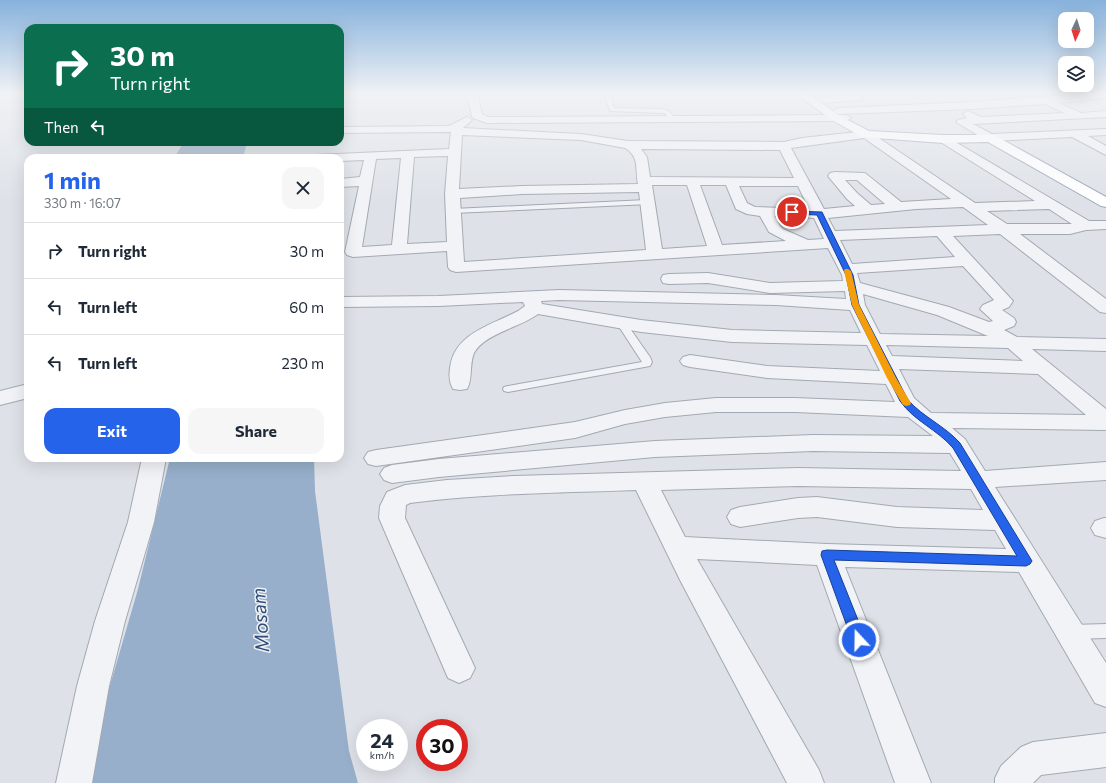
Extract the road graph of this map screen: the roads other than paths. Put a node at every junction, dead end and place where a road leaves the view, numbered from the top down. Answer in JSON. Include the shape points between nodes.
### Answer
{"nodes":[{"id":1,"x":456,"y":129,"type":"edge"},
{"id":2,"x":344,"y":130,"type":"edge"},
{"id":3,"x":391,"y":130,"type":"edge"},
{"id":4,"x":464,"y":130,"type":"edge"},
{"id":5,"x":860,"y":130,"type":"edge"},
{"id":6,"x":975,"y":130,"type":"edge"},
{"id":7,"x":1106,"y":132,"type":"edge"},
{"id":8,"x":1072,"y":133,"type":"junction"},
{"id":9,"x":866,"y":134,"type":"junction"},
{"id":10,"x":751,"y":135,"type":"dead end"},
{"id":11,"x":581,"y":137,"type":"junction"},
{"id":12,"x":989,"y":138,"type":"junction"},
{"id":13,"x":943,"y":139,"type":"junction"},
{"id":14,"x":628,"y":145,"type":"junction"},
{"id":15,"x":1106,"y":151,"type":"edge"},
{"id":16,"x":455,"y":152,"type":"junction"},
{"id":17,"x":408,"y":154,"type":"junction"},
{"id":18,"x":344,"y":163,"type":"edge"},
{"id":19,"x":791,"y":165,"type":"junction"},
{"id":20,"x":368,"y":168,"type":"junction"},
{"id":21,"x":344,"y":169,"type":"edge"},
{"id":22,"x":643,"y":174,"type":"junction"},
{"id":23,"x":733,"y":175,"type":"junction"},
{"id":24,"x":344,"y":181,"type":"edge"},
{"id":25,"x":692,"y":181,"type":"junction"},
{"id":26,"x":452,"y":194,"type":"junction"},
{"id":27,"x":647,"y":202,"type":"junction"},
{"id":28,"x":1106,"y":203,"type":"edge"},
{"id":29,"x":970,"y":205,"type":"junction"},
{"id":30,"x":1053,"y":205,"type":"junction"},
{"id":31,"x":898,"y":206,"type":"junction"},
{"id":32,"x":868,"y":210,"type":"junction"},
{"id":33,"x":453,"y":211,"type":"junction"},
{"id":34,"x":765,"y":211,"type":"junction"},
{"id":35,"x":820,"y":214,"type":"junction"},
{"id":36,"x":1106,"y":225,"type":"edge"},
{"id":37,"x":1086,"y":226,"type":"junction"},
{"id":38,"x":1005,"y":229,"type":"junction"},
{"id":39,"x":940,"y":232,"type":"junction"},
{"id":40,"x":832,"y":239,"type":"junction"},
{"id":41,"x":806,"y":245,"type":"junction"},
{"id":42,"x":455,"y":246,"type":"junction"},
{"id":43,"x":399,"y":250,"type":"junction"},
{"id":44,"x":716,"y":251,"type":"junction"},
{"id":45,"x":655,"y":256,"type":"junction"},
{"id":46,"x":966,"y":261,"type":"junction"},
{"id":47,"x":669,"y":279,"type":"dead end"},
{"id":48,"x":851,"y":287,"type":"junction"},
{"id":49,"x":344,"y":302,"type":"edge"},
{"id":50,"x":532,"y":303,"type":"junction"},
{"id":51,"x":1104,"y":304,"type":"edge"},
{"id":52,"x":622,"y":322,"type":"junction"},
{"id":53,"x":989,"y":329,"type":"junction"},
{"id":54,"x":873,"y":339,"type":"junction"},
{"id":55,"x":1012,"y":342,"type":"junction"},
{"id":56,"x":1106,"y":346,"type":"edge"},
{"id":57,"x":690,"y":361,"type":"dead end"},
{"id":58,"x":1041,"y":368,"type":"junction"},
{"id":59,"x":888,"y":370,"type":"junction"},
{"id":60,"x":460,"y":384,"type":"dead end"},
{"id":61,"x":508,"y":389,"type":"dead end"},
{"id":62,"x":24,"y":392,"type":"edge"},
{"id":63,"x":0,"y":398,"type":"edge"},
{"id":64,"x":919,"y":415,"type":"junction"},
{"id":65,"x":1106,"y":422,"type":"edge"},
{"id":66,"x":957,"y":446,"type":"junction"},
{"id":67,"x":376,"y":458,"type":"dead end"},
{"id":68,"x":153,"y":462,"type":"edge"},
{"id":69,"x":1106,"y":471,"type":"edge"},
{"id":70,"x":392,"y":474,"type":"dead end"},
{"id":71,"x":976,"y":480,"type":"junction"},
{"id":72,"x":644,"y":481,"type":"junction"},
{"id":73,"x":740,"y":517,"type":"dead end"},
{"id":74,"x":1001,"y":520,"type":"junction"},
{"id":75,"x":678,"y":547,"type":"junction"},
{"id":76,"x":827,"y":555,"type":"junction"},
{"id":77,"x":1026,"y":561,"type":"junction"},
{"id":78,"x":1106,"y":631,"type":"edge"},
{"id":79,"x":1069,"y":632,"type":"junction"},
{"id":80,"x":459,"y":668,"type":"dead end"},
{"id":81,"x":1106,"y":692,"type":"edge"},
{"id":82,"x":1106,"y":750,"type":"edge"},
{"id":83,"x":74,"y":783,"type":"edge"},
{"id":84,"x":806,"y":783,"type":"edge"},
{"id":85,"x":913,"y":783,"type":"edge"},
{"id":86,"x":1013,"y":783,"type":"edge"}],
"edges":[{"from":1,"to":16,"type":"street"},
{"from":2,"to":3,"type":"street"},
{"from":4,"to":11,"type":"street"},
{"from":5,"to":9,"type":"main road"},
{"from":6,"to":12,"type":"street"},
{"from":7,"to":8,"type":"street"},
{"from":8,"to":12,"type":"street"},
{"from":8,"to":15,"type":"street"},
{"from":9,"to":13,"type":"main road"},
{"from":9,"to":19,"type":"street","via":[[802,142]]},
{"from":9,"to":29,"type":"street"},
{"from":10,"to":11,"type":"street","via":[[602,134]]},
{"from":11,"to":14,"type":"street"},
{"from":12,"to":13,"type":"main road"},
{"from":12,"to":28,"type":"main road"},
{"from":13,"to":30,"type":"street"},
{"from":14,"to":19,"type":"street"},
{"from":14,"to":22,"type":"street","via":[[635,149]]},
{"from":16,"to":17,"type":"street"},
{"from":16,"to":26,"type":"street"},
{"from":17,"to":20,"type":"street"},
{"from":17,"to":43,"type":"street"},
{"from":18,"to":20,"type":"street"},
{"from":19,"to":22,"type":"street"},
{"from":19,"to":23,"type":"street"},
{"from":19,"to":35,"type":"street"},
{"from":20,"to":21,"type":"street"},
{"from":20,"to":24,"type":"street"},
{"from":20,"to":43,"type":"street","via":[[353,252]]},
{"from":22,"to":23,"type":"street"},
{"from":22,"to":25,"type":"street"},
{"from":22,"to":26,"type":"street","via":[[522,190]]},
{"from":22,"to":27,"type":"street"},
{"from":23,"to":25,"type":"street"},
{"from":23,"to":34,"type":"street","via":[[743,208]]},
{"from":25,"to":44,"type":"street"},
{"from":26,"to":33,"type":"street"},
{"from":27,"to":33,"type":"lane"},
{"from":27,"to":45,"type":"street"},
{"from":29,"to":30,"type":"street"},
{"from":29,"to":31,"type":"street"},
{"from":29,"to":38,"type":"street"},
{"from":30,"to":37,"type":"street"},
{"from":31,"to":32,"type":"street"},
{"from":31,"to":32,"type":"street","via":[[860,176],[835,176]]},
{"from":32,"to":35,"type":"street"},
{"from":33,"to":42,"type":"street"},
{"from":34,"to":35,"type":"street"},
{"from":34,"to":41,"type":"street","via":[[774,229]]},
{"from":35,"to":40,"type":"street"},
{"from":36,"to":37,"type":"street"},
{"from":37,"to":38,"type":"street","via":[[1070,229]]},
{"from":38,"to":39,"type":"street"},
{"from":38,"to":51,"type":"street"},
{"from":39,"to":40,"type":"street"},
{"from":39,"to":46,"type":"street"},
{"from":40,"to":41,"type":"street"},
{"from":40,"to":48,"type":"street"},
{"from":41,"to":44,"type":"street"},
{"from":42,"to":43,"type":"street"},
{"from":42,"to":45,"type":"street","via":[[456,267]]},
{"from":44,"to":45,"type":"street"},
{"from":46,"to":48,"type":"street"},
{"from":46,"to":53,"type":"street","via":[[1004,301],[989,309],[1007,322]]},
{"from":47,"to":48,"type":"street","via":[[708,278],[770,288]]},
{"from":48,"to":50,"type":"street","via":[[776,300],[560,295]]},
{"from":48,"to":53,"type":"street","via":[[943,311]]},
{"from":48,"to":54,"type":"street"},
{"from":49,"to":50,"type":"street"},
{"from":50,"to":52,"type":"street"},
{"from":50,"to":60,"type":"street","via":[[520,318],[476,338],[468,347],[460,364]]},
{"from":52,"to":54,"type":"street","via":[[732,336]]},
{"from":52,"to":61,"type":"lane","via":[[648,362],[646,364]]},
{"from":53,"to":55,"type":"street"},
{"from":54,"to":55,"type":"street"},
{"from":54,"to":59,"type":"street"},
{"from":55,"to":56,"type":"street"},
{"from":55,"to":58,"type":"street"},
{"from":57,"to":59,"type":"street","via":[[767,372]]},
{"from":58,"to":59,"type":"street"},
{"from":58,"to":65,"type":"street"},
{"from":59,"to":64,"type":"street","via":[[904,401]]},
{"from":62,"to":63,"type":"street"},
{"from":64,"to":65,"type":"street"},
{"from":64,"to":66,"type":"street"},
{"from":64,"to":67,"type":"street","via":[[795,405],[716,405],[624,417],[575,430]]},
{"from":66,"to":70,"type":"street","via":[[813,443],[655,449]]},
{"from":66,"to":71,"type":"street"},
{"from":68,"to":83,"type":"street","via":[[141,522],[93,686]]},
{"from":69,"to":71,"type":"street"},
{"from":71,"to":72,"type":"street","via":[[798,477]]},
{"from":71,"to":74,"type":"street"},
{"from":72,"to":75,"type":"street"},
{"from":72,"to":80,"type":"street","via":[[447,489],[405,494],[396,499],[392,518]]},
{"from":73,"to":74,"type":"street","via":[[817,507],[897,517]]},
{"from":74,"to":77,"type":"street"},
{"from":75,"to":76,"type":"street"},
{"from":75,"to":84,"type":"street"},
{"from":76,"to":77,"type":"street"},
{"from":76,"to":85,"type":"street"},
{"from":77,"to":79,"type":"street"},
{"from":78,"to":79,"type":"lane"},
{"from":79,"to":81,"type":"street"},
{"from":82,"to":86,"type":"street","via":[[1033,759],[1013,778]]}]}
